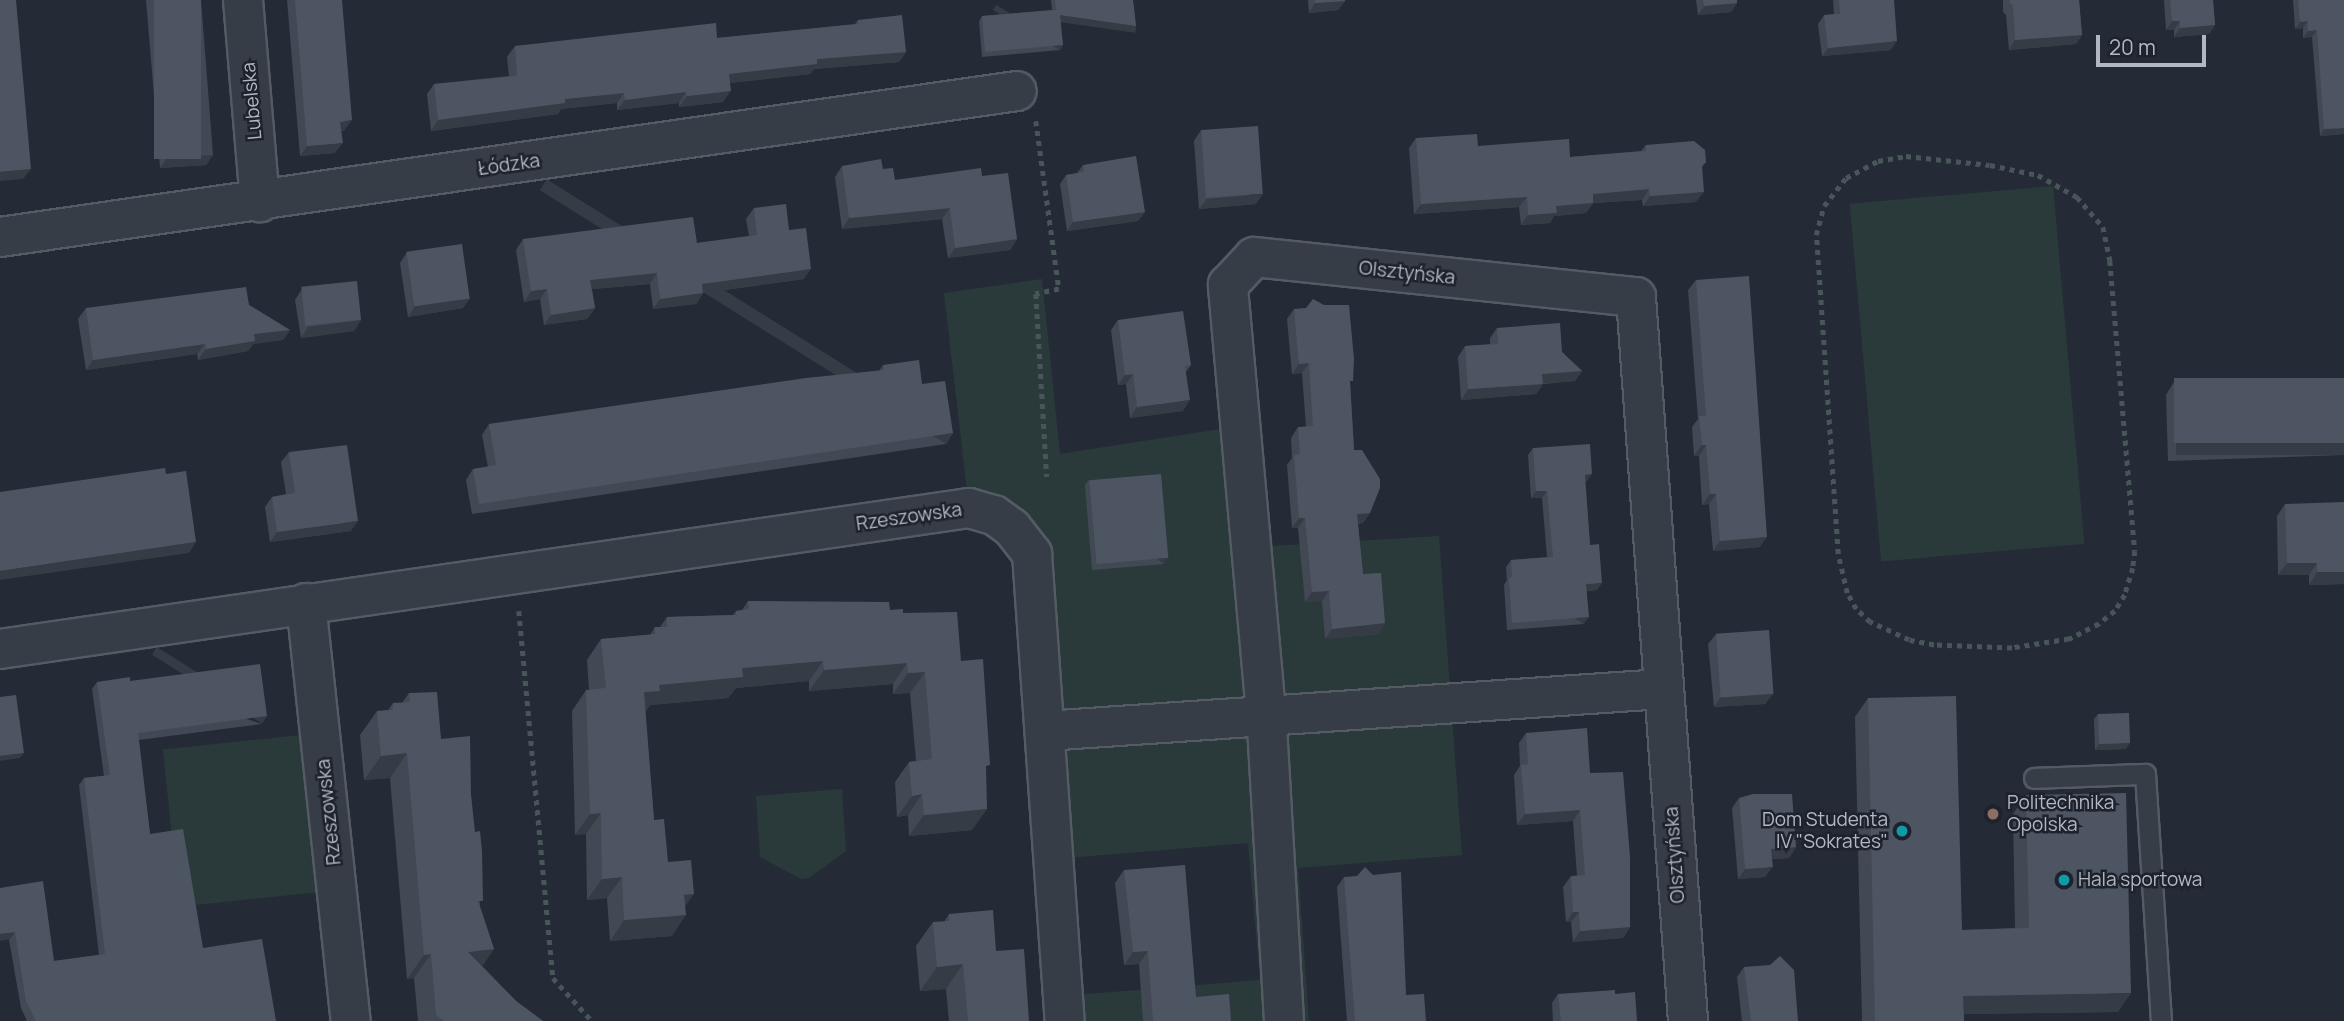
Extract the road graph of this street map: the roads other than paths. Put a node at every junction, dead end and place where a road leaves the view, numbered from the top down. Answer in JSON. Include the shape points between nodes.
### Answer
{"nodes":[{"id":1,"x":243,"y":0,"type":"edge"},
{"id":2,"x":1017,"y":91,"type":"road end"},
{"id":3,"x":260,"y":202,"type":"junction"},
{"id":4,"x":0,"y":237,"type":"edge"},
{"id":5,"x":306,"y":603,"type":"junction"},
{"id":6,"x":0,"y":649,"type":"edge"},
{"id":7,"x":1662,"y":689,"type":"junction"},
{"id":8,"x":1266,"y":713,"type":"junction"},
{"id":9,"x":1045,"y":731,"type":"junction"},
{"id":10,"x":2034,"y":778,"type":"dead end"},
{"id":11,"x":351,"y":1021,"type":"edge"},
{"id":12,"x":1065,"y":1021,"type":"edge"},
{"id":13,"x":1284,"y":1021,"type":"edge"},
{"id":14,"x":1688,"y":1021,"type":"edge"},
{"id":15,"x":2161,"y":1021,"type":"edge"}],
"edges":[{"from":1,"to":3,"type":"street","name":"Lubelska"},
{"from":2,"to":3,"type":"street","name":"Łódzka"},
{"from":3,"to":4,"type":"street","name":"Łódzka"},
{"from":5,"to":6,"type":"street","name":"Rzeszowska"},
{"from":5,"to":9,"type":"street","name":"Rzeszowska","via":[[969,508],[994,515],[1012,528],[1032,554]]},
{"from":5,"to":11,"type":"street","name":"Rzeszowska"},
{"from":7,"to":8,"type":"street"},
{"from":7,"to":8,"type":"street","name":"Olsztyńska","via":[[1636,297],[1254,257],[1228,285]]},
{"from":7,"to":14,"type":"street","name":"Olsztyńska"},
{"from":8,"to":9,"type":"street"},
{"from":8,"to":13,"type":"street","name":"Olsztyńska"},
{"from":9,"to":12,"type":"street","name":"Rzeszowska"},
{"from":10,"to":15,"type":"lane","via":[[2145,774]]}]}
